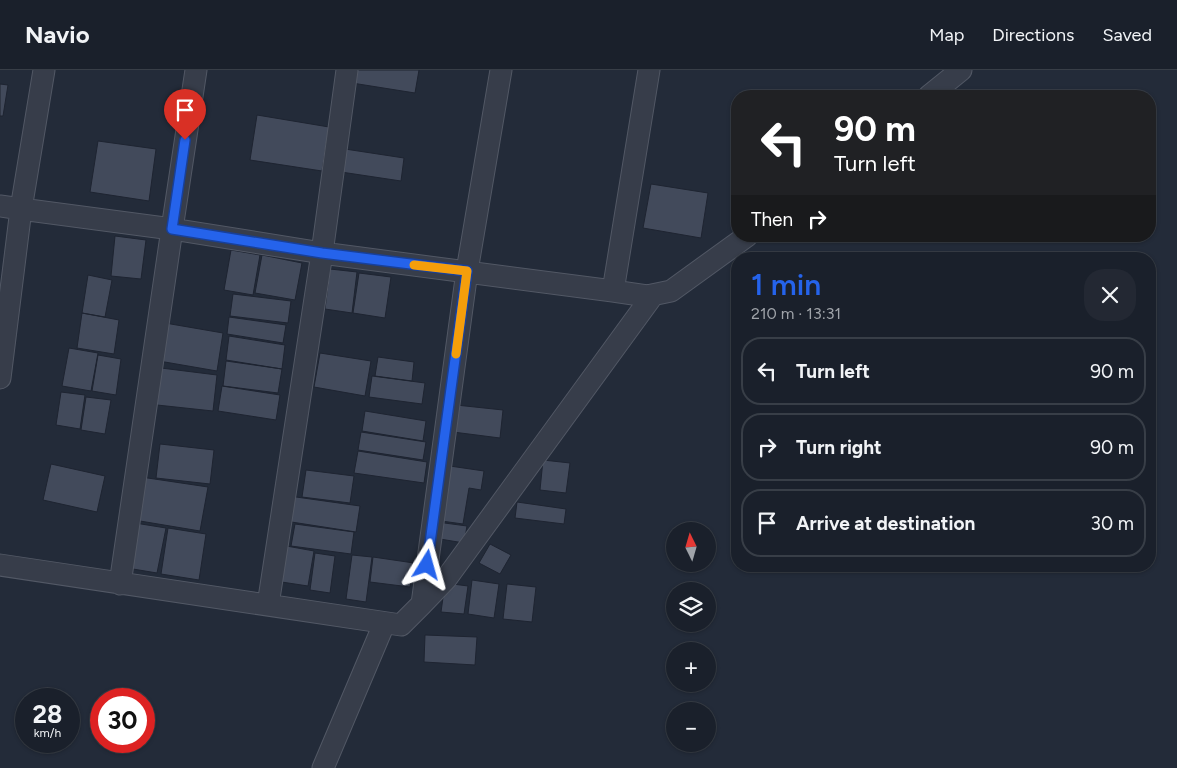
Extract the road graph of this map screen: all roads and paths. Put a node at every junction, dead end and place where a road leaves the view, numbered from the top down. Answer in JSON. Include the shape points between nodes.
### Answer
{"nodes":[{"id":1,"x":44,"y":70,"type":"edge"},
{"id":2,"x":196,"y":70,"type":"edge"},
{"id":3,"x":347,"y":70,"type":"edge"},
{"id":4,"x":500,"y":70,"type":"edge"},
{"id":5,"x":649,"y":70,"type":"edge"},
{"id":6,"x":961,"y":70,"type":"edge"},
{"id":7,"x":936,"y":90,"type":"edge"},
{"id":8,"x":10,"y":208,"type":"edge"},
{"id":9,"x":172,"y":229,"type":"junction"},
{"id":10,"x":739,"y":242,"type":"edge"},
{"id":11,"x":322,"y":253,"type":"junction"},
{"id":12,"x":467,"y":271,"type":"junction"},
{"id":13,"x":614,"y":291,"type":"junction"},
{"id":14,"x":653,"y":295,"type":"junction"},
{"id":15,"x":0,"y":378,"type":"edge"},
{"id":16,"x":0,"y":565,"type":"edge"},
{"id":17,"x":120,"y":584,"type":"junction"},
{"id":18,"x":422,"y":604,"type":"junction"},
{"id":19,"x":268,"y":605,"type":"junction"},
{"id":20,"x":384,"y":624,"type":"junction"},
{"id":21,"x":323,"y":768,"type":"edge"}],
"edges":[{"from":1,"to":8,"type":"street"},
{"from":2,"to":9,"type":"street"},
{"from":3,"to":11,"type":"street"},
{"from":4,"to":12,"type":"street"},
{"from":5,"to":13,"type":"street"},
{"from":6,"to":7,"type":"street"},
{"from":8,"to":9,"type":"street"},
{"from":8,"to":15,"type":"street"},
{"from":9,"to":11,"type":"street"},
{"from":9,"to":17,"type":"street"},
{"from":10,"to":14,"type":"street","via":[[671,291]]},
{"from":11,"to":12,"type":"street"},
{"from":11,"to":19,"type":"street"},
{"from":12,"to":13,"type":"street"},
{"from":12,"to":18,"type":"street"},
{"from":13,"to":14,"type":"street"},
{"from":14,"to":18,"type":"street","via":[[446,579]]},
{"from":16,"to":17,"type":"street"},
{"from":17,"to":19,"type":"street"},
{"from":18,"to":20,"type":"street","via":[[401,625]]},
{"from":19,"to":20,"type":"street"},
{"from":20,"to":21,"type":"street"}]}
